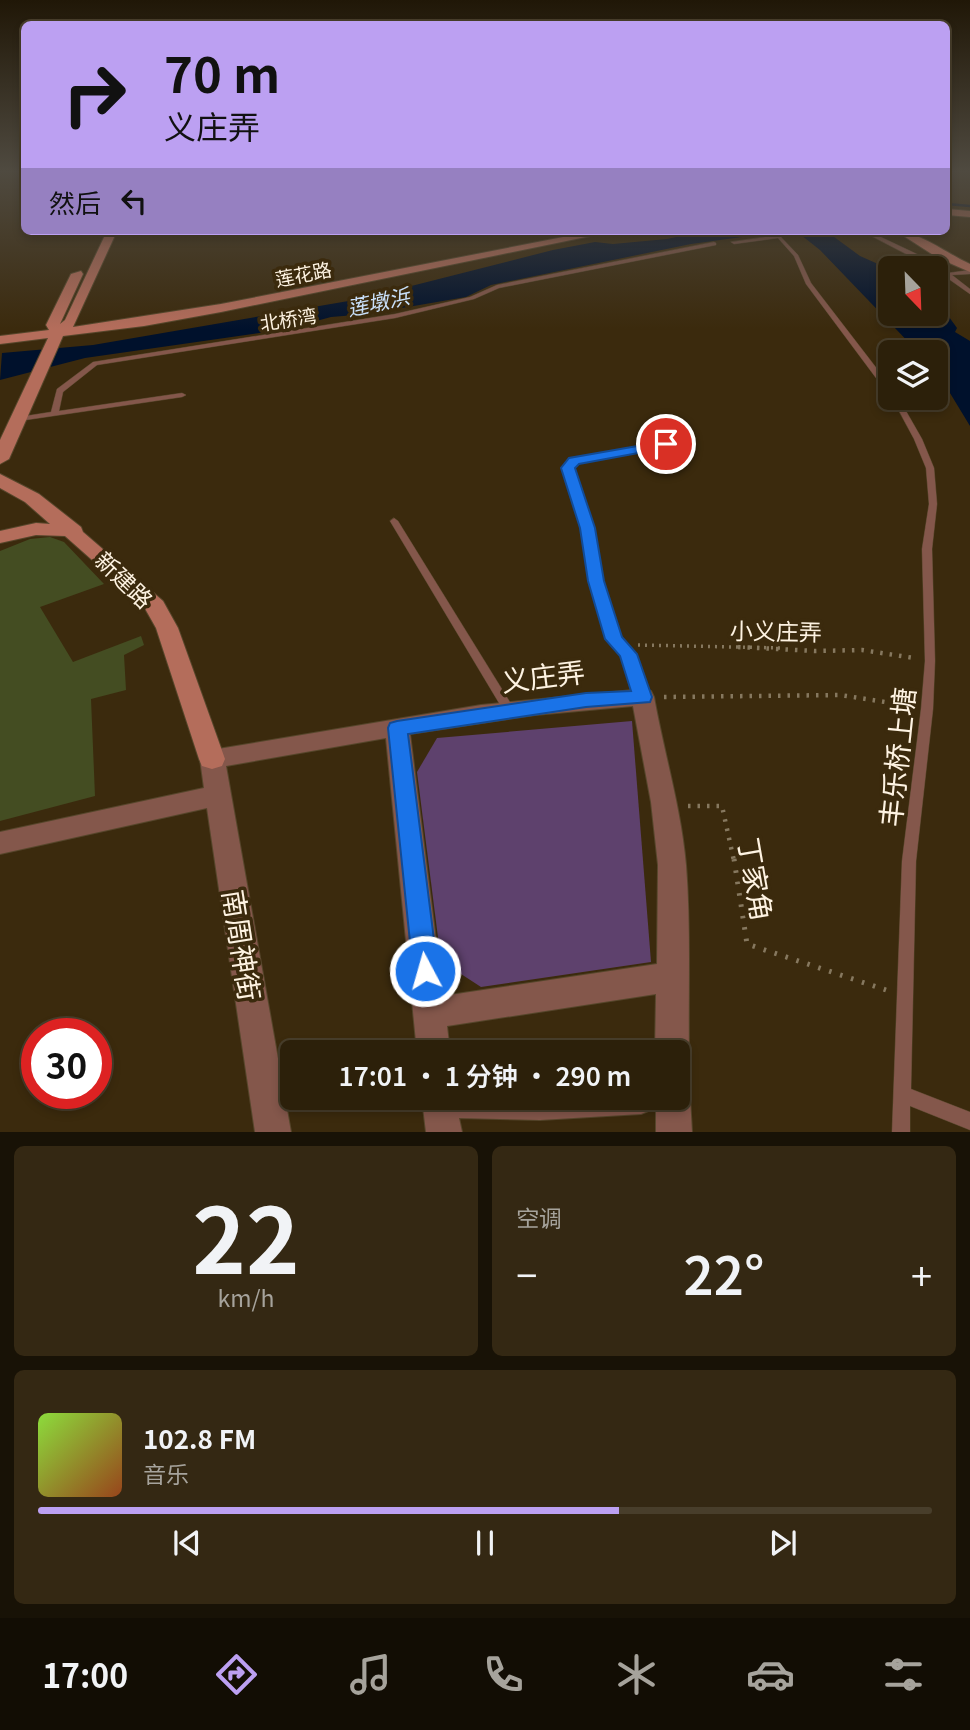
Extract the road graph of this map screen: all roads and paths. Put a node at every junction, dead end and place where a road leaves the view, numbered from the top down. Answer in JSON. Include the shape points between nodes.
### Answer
{"nodes":[{"id":1,"x":96,"y":235,"type":"edge"},
{"id":2,"x":110,"y":235,"type":"edge"},
{"id":3,"x":557,"y":235,"type":"edge"},
{"id":4,"x":590,"y":235,"type":"edge"},
{"id":5,"x":872,"y":235,"type":"edge"},
{"id":6,"x":908,"y":235,"type":"edge"},
{"id":7,"x":734,"y":242,"type":"dead end"},
{"id":8,"x":715,"y":244,"type":"dead end"},
{"id":9,"x":970,"y":270,"type":"edge"},
{"id":10,"x":950,"y":274,"type":"junction"},
{"id":11,"x":970,"y":292,"type":"edge"},
{"id":12,"x":71,"y":323,"type":"junction"},
{"id":13,"x":0,"y":333,"type":"edge"},
{"id":14,"x":55,"y":333,"type":"junction"},
{"id":15,"x":0,"y":340,"type":"edge"},
{"id":16,"x":878,"y":373,"type":"edge"},
{"id":17,"x":182,"y":395,"type":"dead end"},
{"id":18,"x":901,"y":410,"type":"edge"},
{"id":19,"x":54,"y":415,"type":"junction"},
{"id":20,"x":19,"y":419,"type":"junction"},
{"id":21,"x":666,"y":444,"type":"dead end"},
{"id":22,"x":0,"y":459,"type":"edge"},
{"id":23,"x":0,"y":480,"type":"edge"},
{"id":24,"x":394,"y":521,"type":"dead end"},
{"id":25,"x":74,"y":531,"type":"junction"},
{"id":26,"x":0,"y":537,"type":"edge"},
{"id":27,"x":620,"y":645,"type":"junction"},
{"id":28,"x":930,"y":661,"type":"junction"},
{"id":29,"x":643,"y":697,"type":"junction"},
{"id":30,"x":927,"y":709,"type":"junction"},
{"id":31,"x":509,"y":710,"type":"junction"},
{"id":32,"x":397,"y":728,"type":"junction"},
{"id":33,"x":212,"y":759,"type":"junction"},
{"id":34,"x":219,"y":795,"type":"junction"},
{"id":35,"x":683,"y":806,"type":"dead end"},
{"id":36,"x":0,"y":843,"type":"edge"},
{"id":37,"x":671,"y":977,"type":"junction"},
{"id":38,"x":905,"y":996,"type":"junction"},
{"id":39,"x":430,"y":1013,"type":"junction"},
{"id":40,"x":433,"y":1040,"type":"edge"},
{"id":41,"x":671,"y":1040,"type":"edge"},
{"id":42,"x":902,"y":1094,"type":"junction"},
{"id":43,"x":673,"y":1110,"type":"edge"},
{"id":44,"x":970,"y":1121,"type":"edge"},
{"id":45,"x":273,"y":1132,"type":"edge"},
{"id":46,"x":674,"y":1132,"type":"edge"},
{"id":47,"x":901,"y":1132,"type":"edge"}],
"edges":[{"from":1,"to":14,"type":"street"},
{"from":2,"to":12,"type":"street"},
{"from":3,"to":12,"type":"street","name":"莲花路","via":[[200,306]]},
{"from":4,"to":14,"type":"street","name":"莲花路","via":[[221,309]]},
{"from":5,"to":10,"type":"lane"},
{"from":6,"to":9,"type":"street"},
{"from":7,"to":16,"type":"lane","via":[[779,236],[796,256],[808,283]]},
{"from":8,"to":19,"type":"lane","name":"北桥湾","via":[[497,287],[472,298],[395,316],[95,363],[60,391]]},
{"from":9,"to":10,"type":"lane"},
{"from":10,"to":11,"type":"lane"},
{"from":12,"to":14,"type":"street"},
{"from":13,"to":14,"type":"street","name":"莲花路"},
{"from":14,"to":15,"type":"street","name":"莲花路"},
{"from":14,"to":20,"type":"street"},
{"from":17,"to":19,"type":"lane"},
{"from":18,"to":28,"type":"lane","name":"丰乐桥上塘","via":[[930,468]]},
{"from":19,"to":20,"type":"lane"},
{"from":20,"to":22,"type":"street"},
{"from":21,"to":27,"type":"lane","via":[[574,461],[568,468],[588,528],[596,581],[614,639]]},
{"from":23,"to":25,"type":"street","name":"新建路"},
{"from":24,"to":31,"type":"lane"},
{"from":25,"to":26,"type":"street","via":[[36,529]]},
{"from":25,"to":33,"type":"street","name":"新建路","via":[[152,601],[167,628]]},
{"from":27,"to":28,"type":"path","name":"小义庄弄","via":[[862,650]]},
{"from":27,"to":29,"type":"lane","via":[[628,654]]},
{"from":28,"to":30,"type":"lane","name":"丰乐桥上塘"},
{"from":29,"to":30,"type":"path","via":[[840,695]]},
{"from":29,"to":31,"type":"street","name":"义庄弄"},
{"from":29,"to":37,"type":"street","via":[[672,865]]},
{"from":30,"to":38,"type":"lane","name":"丰乐桥上塘","via":[[909,860]]},
{"from":31,"to":32,"type":"street","name":"义庄弄"},
{"from":32,"to":33,"type":"street","name":"义庄弄"},
{"from":32,"to":39,"type":"street"},
{"from":33,"to":34,"type":"street","name":"南周神街"},
{"from":34,"to":36,"type":"street"},
{"from":34,"to":45,"type":"street","name":"南周神街"},
{"from":35,"to":38,"type":"path","name":"丁家角","via":[[722,806],[747,944]]},
{"from":37,"to":39,"type":"street"},
{"from":37,"to":41,"type":"street"},
{"from":38,"to":42,"type":"lane","name":"丰乐桥上塘"},
{"from":39,"to":40,"type":"street"},
{"from":42,"to":44,"type":"lane"},
{"from":42,"to":47,"type":"lane","name":"丰乐桥上塘"},
{"from":43,"to":46,"type":"street"}]}
